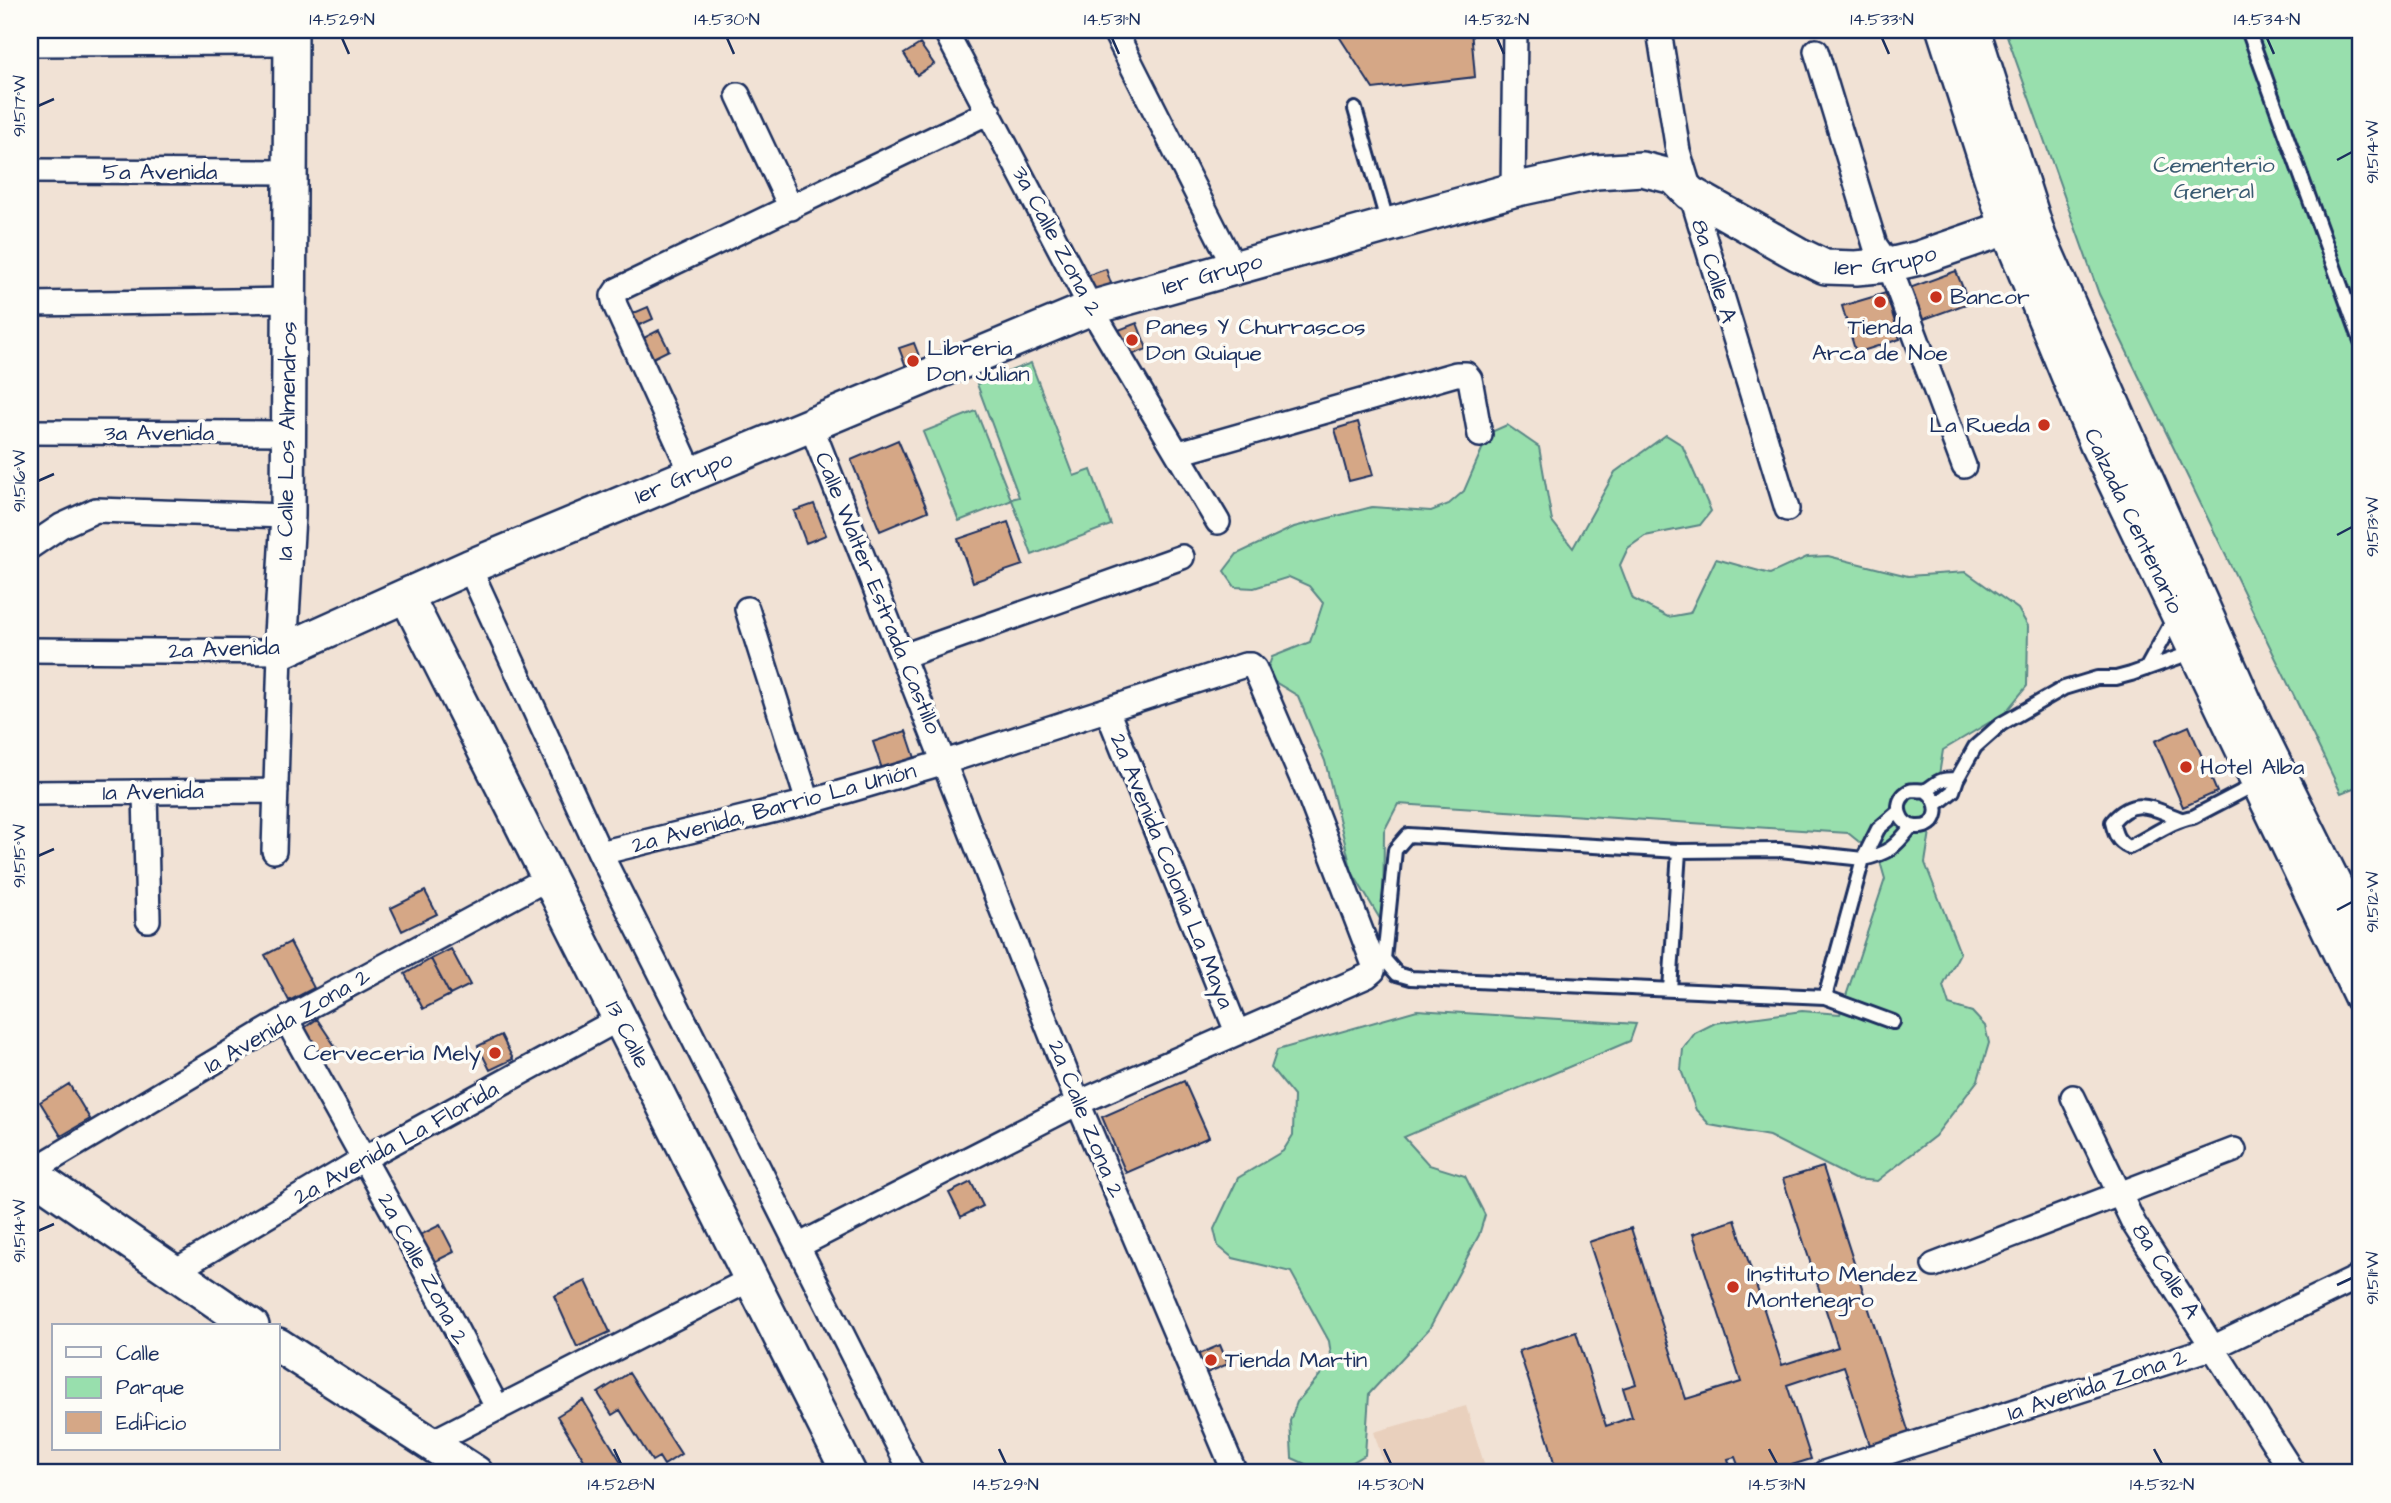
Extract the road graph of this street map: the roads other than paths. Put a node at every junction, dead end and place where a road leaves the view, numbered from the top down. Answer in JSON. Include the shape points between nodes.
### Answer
{"nodes":[{"id":1,"x":945,"y":30,"type":"edge"},
{"id":2,"x":1114,"y":30,"type":"edge"},
{"id":3,"x":1516,"y":30,"type":"edge"},
{"id":4,"x":1659,"y":30,"type":"edge"},
{"id":5,"x":1944,"y":30,"type":"edge"},
{"id":6,"x":1973,"y":30,"type":"edge"},
{"id":7,"x":2248,"y":30,"type":"edge"},
{"id":8,"x":291,"y":36,"type":"edge"},
{"id":9,"x":30,"y":44,"type":"edge"},
{"id":10,"x":1816,"y":51,"type":"dead end"},
{"id":11,"x":738,"y":95,"type":"dead end"},
{"id":12,"x":1355,"y":109,"type":"dead end"},
{"id":13,"x":989,"y":112,"type":"junction"},
{"id":14,"x":30,"y":171,"type":"edge"},
{"id":15,"x":290,"y":172,"type":"junction"},
{"id":16,"x":1513,"y":190,"type":"junction"},
{"id":17,"x":1690,"y":193,"type":"junction"},
{"id":18,"x":791,"y":208,"type":"junction"},
{"id":19,"x":2019,"y":223,"type":"junction"},
{"id":20,"x":1388,"y":225,"type":"junction"},
{"id":21,"x":1889,"y":265,"type":"junction"},
{"id":22,"x":1234,"y":267,"type":"junction"},
{"id":23,"x":289,"y":300,"type":"junction"},
{"id":24,"x":30,"y":304,"type":"edge"},
{"id":25,"x":1091,"y":307,"type":"junction"},
{"id":26,"x":2361,"y":341,"type":"edge"},
{"id":27,"x":810,"y":423,"type":"junction"},
{"id":28,"x":30,"y":432,"type":"edge"},
{"id":29,"x":288,"y":433,"type":"junction"},
{"id":30,"x":1480,"y":435,"type":"dead end"},
{"id":31,"x":1179,"y":453,"type":"junction"},
{"id":32,"x":1964,"y":466,"type":"dead end"},
{"id":33,"x":692,"y":474,"type":"junction"},
{"id":34,"x":1787,"y":509,"type":"dead end"},
{"id":35,"x":288,"y":516,"type":"junction"},
{"id":36,"x":1218,"y":522,"type":"dead end"},
{"id":37,"x":30,"y":547,"type":"edge"},
{"id":38,"x":1182,"y":557,"type":"dead end"},
{"id":39,"x":469,"y":568,"type":"junction"},
{"id":40,"x":407,"y":597,"type":"junction"},
{"id":41,"x":747,"y":609,"type":"dead end"},
{"id":42,"x":2177,"y":611,"type":"junction"},
{"id":43,"x":30,"y":650,"type":"edge"},
{"id":44,"x":2197,"y":651,"type":"junction"},
{"id":45,"x":279,"y":652,"type":"junction"},
{"id":46,"x":903,"y":656,"type":"junction"},
{"id":47,"x":2146,"y":669,"type":"junction"},
{"id":48,"x":1107,"y":710,"type":"junction"},
{"id":49,"x":945,"y":762,"type":"junction"},
{"id":50,"x":1956,"y":779,"type":"junction"},
{"id":51,"x":2258,"y":783,"type":"junction"},
{"id":52,"x":1925,"y":790,"type":"junction"},
{"id":53,"x":276,"y":791,"type":"junction"},
{"id":54,"x":145,"y":792,"type":"junction"},
{"id":55,"x":30,"y":793,"type":"edge"},
{"id":56,"x":808,"y":803,"type":"junction"},
{"id":57,"x":1937,"y":804,"type":"junction"},
{"id":58,"x":1899,"y":811,"type":"junction"},
{"id":59,"x":2181,"y":819,"type":"junction"},
{"id":60,"x":1911,"y":827,"type":"junction"},
{"id":61,"x":1679,"y":850,"type":"junction"},
{"id":62,"x":274,"y":851,"type":"dead end"},
{"id":63,"x":600,"y":853,"type":"junction"},
{"id":64,"x":1863,"y":859,"type":"junction"},
{"id":65,"x":548,"y":878,"type":"junction"},
{"id":66,"x":148,"y":920,"type":"dead end"},
{"id":67,"x":2361,"y":938,"type":"edge"},
{"id":68,"x":1670,"y":990,"type":"junction"},
{"id":69,"x":1825,"y":997,"type":"junction"},
{"id":70,"x":2361,"y":997,"type":"edge"},
{"id":71,"x":286,"y":1019,"type":"junction"},
{"id":72,"x":619,"y":1019,"type":"junction"},
{"id":73,"x":1893,"y":1022,"type":"dead end"},
{"id":74,"x":1237,"y":1032,"type":"junction"},
{"id":75,"x":2073,"y":1097,"type":"dead end"},
{"id":76,"x":1078,"y":1103,"type":"junction"},
{"id":77,"x":2234,"y":1150,"type":"dead end"},
{"id":78,"x":363,"y":1159,"type":"junction"},
{"id":79,"x":30,"y":1172,"type":"edge"},
{"id":80,"x":2120,"y":1193,"type":"junction"},
{"id":81,"x":798,"y":1246,"type":"junction"},
{"id":82,"x":1934,"y":1265,"type":"dead end"},
{"id":83,"x":175,"y":1271,"type":"junction"},
{"id":84,"x":2361,"y":1276,"type":"edge"},
{"id":85,"x":752,"y":1278,"type":"junction"},
{"id":86,"x":249,"y":1324,"type":"edge"},
{"id":87,"x":280,"y":1346,"type":"edge"},
{"id":88,"x":2214,"y":1347,"type":"junction"},
{"id":89,"x":498,"y":1409,"type":"junction"},
{"id":90,"x":428,"y":1444,"type":"junction"},
{"id":91,"x":476,"y":1473,"type":"edge"},
{"id":92,"x":849,"y":1473,"type":"edge"},
{"id":93,"x":912,"y":1473,"type":"edge"},
{"id":94,"x":1235,"y":1473,"type":"edge"},
{"id":95,"x":1824,"y":1473,"type":"edge"},
{"id":96,"x":2293,"y":1473,"type":"edge"}],
"edges":[{"from":1,"to":13,"type":"street","name":"3a Calle Zona 2"},
{"from":2,"to":22,"type":"street"},
{"from":3,"to":16,"type":"street"},
{"from":4,"to":17,"type":"street","name":"8a Calle A","via":[[1678,151]]},
{"from":5,"to":19,"type":"street","name":"Calzada Centenario"},
{"from":6,"to":19,"type":"street","name":"Calzada Centenario"},
{"from":7,"to":26,"type":"lane"},
{"from":8,"to":9,"type":"street"},
{"from":8,"to":15,"type":"street","name":"1a Calle Los Almendros"},
{"from":10,"to":21,"type":"street","via":[[1875,245]]},
{"from":11,"to":18,"type":"street"},
{"from":12,"to":20,"type":"lane"},
{"from":13,"to":18,"type":"street"},
{"from":13,"to":25,"type":"street","name":"3a Calle Zona 2"},
{"from":14,"to":15,"type":"street","name":"5a Avenida"},
{"from":15,"to":23,"type":"street","name":"1a Calle Los Almendros"},
{"from":16,"to":17,"type":"street","name":"1er Grupo","via":[[1596,172],[1642,169],[1674,177]]},
{"from":16,"to":20,"type":"street","name":"1er Grupo"},
{"from":17,"to":21,"type":"street","name":"1er Grupo","via":[[1825,267]]},
{"from":17,"to":34,"type":"street","name":"8a Calle A"},
{"from":18,"to":33,"type":"street","via":[[617,290],[614,296]]},
{"from":19,"to":21,"type":"street","name":"1er Grupo"},
{"from":19,"to":42,"type":"street","name":"Calzada Centenario","via":[[2097,445]]},
{"from":19,"to":67,"type":"street","name":"Calzada Centenario"},
{"from":20,"to":22,"type":"street","name":"1er Grupo"},
{"from":21,"to":32,"type":"street"},
{"from":22,"to":25,"type":"street","name":"1er Grupo"},
{"from":23,"to":24,"type":"street"},
{"from":23,"to":29,"type":"street","name":"1a Calle Los Almendros"},
{"from":25,"to":27,"type":"street","name":"1er Grupo"},
{"from":25,"to":31,"type":"street","name":"3a Calle Zona 2"},
{"from":27,"to":33,"type":"street","name":"1er Grupo"},
{"from":27,"to":46,"type":"street","name":"Calle Walter Estrada Castillo"},
{"from":28,"to":29,"type":"street","name":"3a Avenida"},
{"from":29,"to":35,"type":"street","name":"1a Calle Los Almendros"},
{"from":30,"to":31,"type":"street","via":[[1470,379],[1456,374]]},
{"from":31,"to":36,"type":"street","name":"3a Calle Zona 2"},
{"from":33,"to":39,"type":"street","name":"1er Grupo"},
{"from":35,"to":37,"type":"street","via":[[96,510]]},
{"from":35,"to":45,"type":"street","name":"1a Calle Los Almendros"},
{"from":38,"to":46,"type":"street"},
{"from":39,"to":40,"type":"street","name":"1er Grupo"},
{"from":39,"to":63,"type":"street","name":"2a Avenida, Barrio La Unión"},
{"from":40,"to":45,"type":"street","name":"2a Avenida"},
{"from":40,"to":65,"type":"street","name":"13 Calle"},
{"from":41,"to":56,"type":"street"},
{"from":42,"to":44,"type":"street","name":"Calzada Centenario"},
{"from":42,"to":47,"type":"lane"},
{"from":43,"to":45,"type":"street","name":"2a Avenida"},
{"from":44,"to":47,"type":"lane"},
{"from":44,"to":51,"type":"street","name":"Calzada Centenario"},
{"from":45,"to":53,"type":"street","name":"1a Calle Los Almendros"},
{"from":46,"to":49,"type":"street","name":"Calle Walter Estrada Castillo"},
{"from":47,"to":50,"type":"lane","via":[[2064,688],[2001,724],[1975,747]]},
{"from":48,"to":49,"type":"street","name":"2a Avenida, Barrio La Unión"},
{"from":48,"to":74,"type":"street","name":"2a Avenida Colonia La Maya"},
{"from":48,"to":74,"type":"street","name":"2a Avenida, Barrio La Unión","via":[[1251,665],[1309,795],[1373,971]]},
{"from":49,"to":56,"type":"street","name":"2a Avenida, Barrio La Unión"},
{"from":49,"to":76,"type":"street","name":"2a Calle Zona 2"},
{"from":50,"to":52,"type":"lane","via":[[1942,780]]},
{"from":50,"to":57,"type":"lane","via":[[1953,791]]},
{"from":51,"to":59,"type":"lane"},
{"from":51,"to":70,"type":"street","name":"Calzada Centenario"},
{"from":52,"to":57,"type":"lane"},
{"from":52,"to":58,"type":"lane","via":[[1906,793]]},
{"from":53,"to":54,"type":"street","name":"1a Avenida"},
{"from":53,"to":62,"type":"street","name":"1a Calle Los Almendros"},
{"from":54,"to":55,"type":"street","name":"1a Avenida"},
{"from":54,"to":66,"type":"street"},
{"from":56,"to":63,"type":"street","name":"2a Avenida, Barrio La Unión"},
{"from":57,"to":60,"type":"lane","via":[[1931,823]]},
{"from":58,"to":60,"type":"lane","via":[[1902,821]]},
{"from":58,"to":64,"type":"lane","via":[[1878,828]]},
{"from":59,"to":59,"type":"lane","via":[[2129,847],[2120,844],[2112,822],[2137,805]]},
{"from":60,"to":64,"type":"lane","via":[[1895,848]]},
{"from":61,"to":64,"type":"lane","via":[[1780,850]]},
{"from":61,"to":68,"type":"lane"},
{"from":61,"to":68,"type":"lane","via":[[1408,835],[1395,850],[1384,959],[1397,974],[1411,978]]},
{"from":63,"to":81,"type":"street"},
{"from":64,"to":69,"type":"lane"},
{"from":65,"to":71,"type":"street","name":"1a Avenida Zona 2"},
{"from":65,"to":72,"type":"street","name":"13 Calle"},
{"from":68,"to":69,"type":"lane"},
{"from":69,"to":73,"type":"lane"},
{"from":71,"to":78,"type":"street","name":"2a Calle Zona 2"},
{"from":71,"to":79,"type":"street","name":"1a Avenida Zona 2"},
{"from":72,"to":78,"type":"street","name":"2a Avenida La Florida"},
{"from":72,"to":85,"type":"street","name":"13 Calle"},
{"from":74,"to":76,"type":"street"},
{"from":75,"to":80,"type":"street","name":"8a Calle A"},
{"from":76,"to":81,"type":"street"},
{"from":76,"to":94,"type":"street","name":"2a Calle Zona 2"},
{"from":77,"to":80,"type":"street"},
{"from":78,"to":83,"type":"street","name":"2a Avenida La Florida"},
{"from":78,"to":89,"type":"street","name":"2a Calle Zona 2"},
{"from":79,"to":83,"type":"street"},
{"from":80,"to":82,"type":"street"},
{"from":80,"to":88,"type":"street","name":"8a Calle A","via":[[2134,1224]]},
{"from":81,"to":93,"type":"street"},
{"from":83,"to":86,"type":"street"},
{"from":84,"to":88,"type":"street","name":"1a Avenida Zona 2"},
{"from":85,"to":89,"type":"street"},
{"from":85,"to":92,"type":"street","name":"13 Calle"},
{"from":87,"to":90,"type":"street"},
{"from":88,"to":95,"type":"street","name":"1a Avenida Zona 2"},
{"from":88,"to":96,"type":"street","name":"8a Calle A"},
{"from":89,"to":90,"type":"street"},
{"from":90,"to":91,"type":"street"}]}
